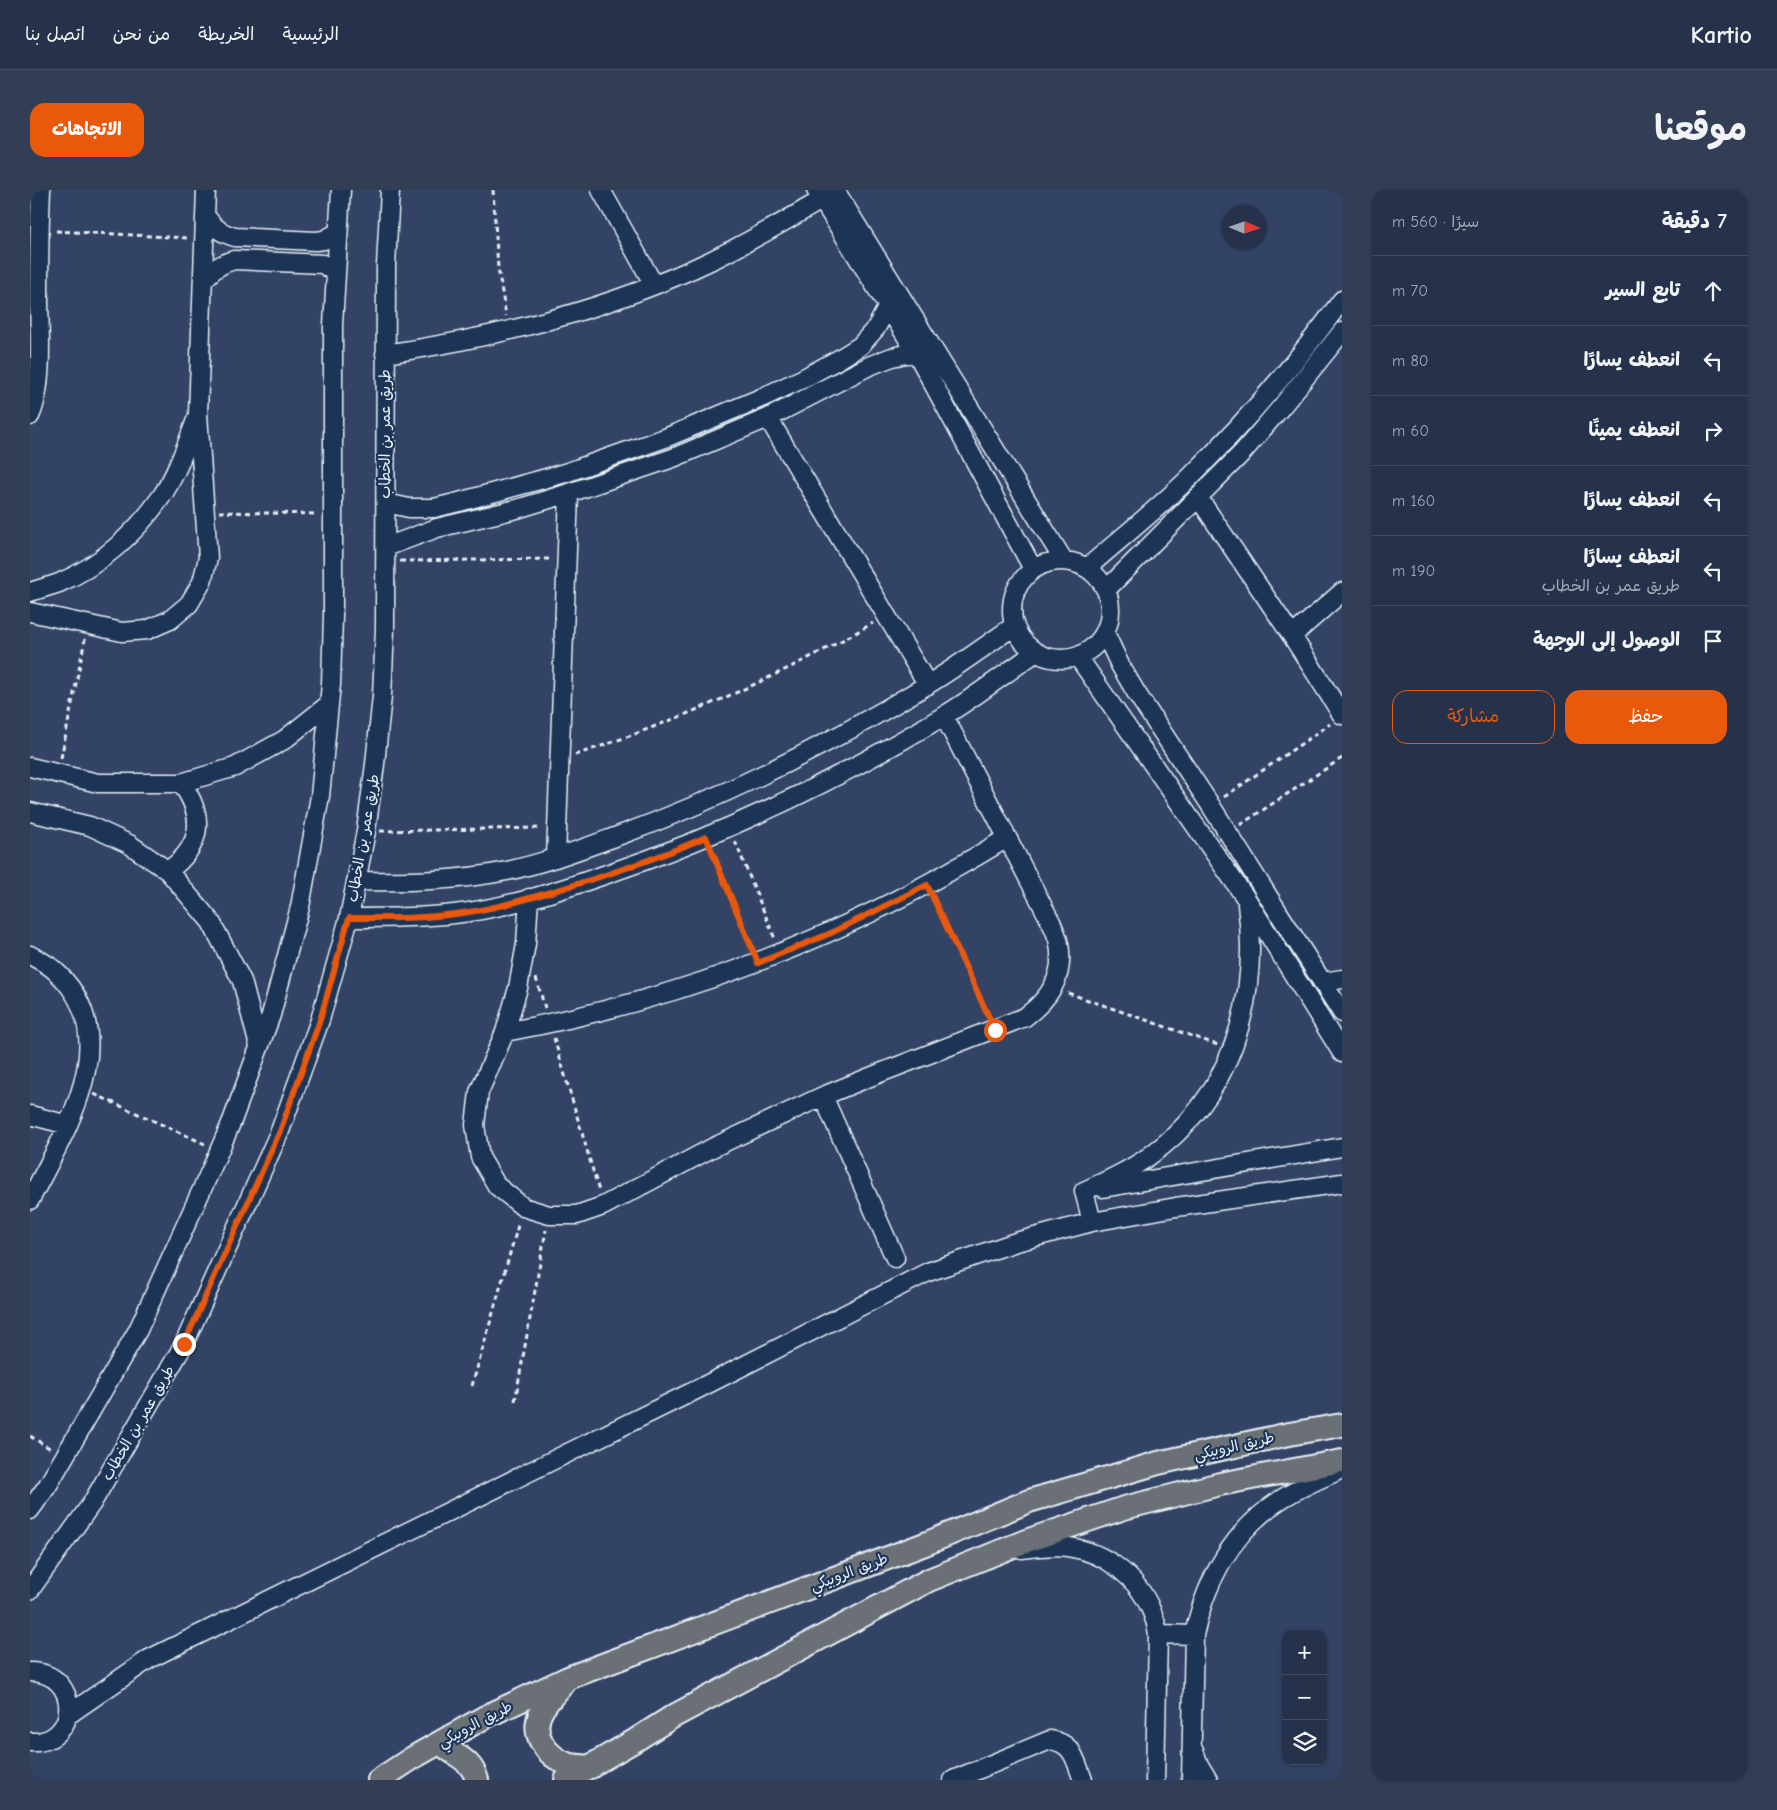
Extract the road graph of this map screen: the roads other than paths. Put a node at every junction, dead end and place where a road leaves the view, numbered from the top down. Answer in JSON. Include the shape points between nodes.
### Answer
{"nodes":[{"id":1,"x":41,"y":190,"type":"edge"},
{"id":2,"x":206,"y":190,"type":"edge"},
{"id":3,"x":341,"y":190,"type":"edge"},
{"id":4,"x":390,"y":190,"type":"edge"},
{"id":5,"x":601,"y":190,"type":"edge"},
{"id":6,"x":824,"y":193,"type":"edge"},
{"id":7,"x":206,"y":216,"type":"junction"},
{"id":8,"x":338,"y":232,"type":"junction"},
{"id":9,"x":336,"y":273,"type":"junction"},
{"id":10,"x":203,"y":281,"type":"junction"},
{"id":11,"x":654,"y":286,"type":"junction"},
{"id":12,"x":1342,"y":300,"type":"edge"},
{"id":13,"x":888,"y":306,"type":"junction"},
{"id":14,"x":1342,"y":332,"type":"edge"},
{"id":15,"x":916,"y":352,"type":"junction"},
{"id":16,"x":385,"y":354,"type":"junction"},
{"id":17,"x":198,"y":414,"type":"junction"},
{"id":18,"x":30,"y":416,"type":"edge"},
{"id":19,"x":768,"y":418,"type":"junction"},
{"id":20,"x":569,"y":493,"type":"junction"},
{"id":21,"x":1198,"y":497,"type":"junction"},
{"id":22,"x":386,"y":503,"type":"junction"},
{"id":23,"x":386,"y":554,"type":"junction"},
{"id":24,"x":1064,"y":561,"type":"junction"},
{"id":25,"x":1087,"y":568,"type":"junction"},
{"id":26,"x":1033,"y":569,"type":"junction"},
{"id":27,"x":1106,"y":590,"type":"junction"},
{"id":28,"x":30,"y":592,"type":"edge"},
{"id":29,"x":1342,"y":592,"type":"edge"},
{"id":30,"x":30,"y":612,"type":"edge"},
{"id":31,"x":1014,"y":626,"type":"junction"},
{"id":32,"x":1105,"y":633,"type":"junction"},
{"id":33,"x":1292,"y":636,"type":"junction"},
{"id":34,"x":1035,"y":653,"type":"junction"},
{"id":35,"x":1078,"y":657,"type":"junction"},
{"id":36,"x":928,"y":685,"type":"junction"},
{"id":37,"x":328,"y":705,"type":"junction"},
{"id":38,"x":944,"y":716,"type":"junction"},
{"id":39,"x":1338,"y":718,"type":"edge"},
{"id":40,"x":30,"y":767,"type":"edge"},
{"id":41,"x":181,"y":783,"type":"junction"},
{"id":42,"x":30,"y":812,"type":"edge"},
{"id":43,"x":1007,"y":838,"type":"junction"},
{"id":44,"x":556,"y":858,"type":"junction"},
{"id":45,"x":168,"y":871,"type":"junction"},
{"id":46,"x":356,"y":881,"type":"junction"},
{"id":47,"x":529,"y":898,"type":"junction"},
{"id":48,"x":1247,"y":900,"type":"junction"},
{"id":49,"x":349,"y":918,"type":"junction"},
{"id":50,"x":30,"y":955,"type":"edge"},
{"id":51,"x":1342,"y":979,"type":"edge"},
{"id":52,"x":1323,"y":982,"type":"junction"},
{"id":53,"x":1342,"y":1013,"type":"edge"},
{"id":54,"x":505,"y":1032,"type":"junction"},
{"id":55,"x":259,"y":1046,"type":"junction"},
{"id":56,"x":1342,"y":1053,"type":"edge"},
{"id":57,"x":823,"y":1096,"type":"junction"},
{"id":58,"x":30,"y":1115,"type":"edge"},
{"id":59,"x":68,"y":1125,"type":"junction"},
{"id":60,"x":1342,"y":1147,"type":"edge"},
{"id":61,"x":1342,"y":1183,"type":"edge"},
{"id":62,"x":1084,"y":1191,"type":"junction"},
{"id":63,"x":30,"y":1200,"type":"edge"},
{"id":64,"x":1092,"y":1222,"type":"junction"},
{"id":65,"x":895,"y":1258,"type":"dead end"},
{"id":66,"x":1342,"y":1425,"type":"edge"},
{"id":67,"x":1342,"y":1460,"type":"edge"},
{"id":68,"x":1342,"y":1469,"type":"edge"},
{"id":69,"x":30,"y":1510,"type":"edge"},
{"id":70,"x":996,"y":1552,"type":"junction"},
{"id":71,"x":30,"y":1590,"type":"edge"},
{"id":72,"x":1158,"y":1634,"type":"junction"},
{"id":73,"x":1194,"y":1635,"type":"junction"},
{"id":74,"x":30,"y":1672,"type":"edge"},
{"id":75,"x":568,"y":1678,"type":"junction"},
{"id":76,"x":68,"y":1715,"type":"junction"},
{"id":77,"x":441,"y":1742,"type":"junction"},
{"id":78,"x":31,"y":1744,"type":"edge"},
{"id":79,"x":1192,"y":1745,"type":"junction"},
{"id":80,"x":590,"y":1767,"type":"junction"},
{"id":81,"x":379,"y":1780,"type":"edge"},
{"id":82,"x":476,"y":1780,"type":"edge"},
{"id":83,"x":566,"y":1780,"type":"edge"},
{"id":84,"x":953,"y":1780,"type":"edge"},
{"id":85,"x":1083,"y":1780,"type":"edge"},
{"id":86,"x":1155,"y":1780,"type":"edge"},
{"id":87,"x":1191,"y":1780,"type":"edge"},
{"id":88,"x":1208,"y":1780,"type":"edge"}],
"edges":[{"from":1,"to":18,"type":"street","via":[[38,230],[40,350],[36,403]]},
{"from":2,"to":7,"type":"street"},
{"from":3,"to":8,"type":"street"},
{"from":4,"to":16,"type":"street","name":"طريق عمر بن الخطاب"},
{"from":5,"to":11,"type":"street"},
{"from":6,"to":11,"type":"street","via":[[767,232]]},
{"from":6,"to":13,"type":"street"},
{"from":6,"to":24,"type":"street"},
{"from":7,"to":8,"type":"street","via":[[223,234],[235,238],[316,241]]},
{"from":7,"to":10,"type":"street"},
{"from":8,"to":9,"type":"street"},
{"from":9,"to":10,"type":"street","via":[[323,264],[234,260],[211,271]]},
{"from":9,"to":37,"type":"street","via":[[333,325],[333,616]]},
{"from":10,"to":17,"type":"street"},
{"from":11,"to":16,"type":"street","via":[[508,332]]},
{"from":12,"to":25,"type":"street","via":[[1281,379],[1228,438],[1185,482]]},
{"from":13,"to":15,"type":"street"},
{"from":13,"to":22,"type":"street","via":[[876,328],[860,346],[839,359],[802,380],[682,431],[565,473],[434,508],[409,508]]},
{"from":14,"to":21,"type":"street","via":[[1284,405]]},
{"from":15,"to":19,"type":"street","via":[[869,366]]},
{"from":15,"to":26,"type":"street"},
{"from":16,"to":22,"type":"street","name":"طريق عمر بن الخطاب"},
{"from":17,"to":28,"type":"street","via":[[162,496],[134,532],[99,561],[60,582]]},
{"from":17,"to":30,"type":"street","via":[[208,558],[202,582],[189,604],[170,620],[147,630],[122,632]]},
{"from":19,"to":20,"type":"street","via":[[673,458]]},
{"from":19,"to":36,"type":"street"},
{"from":20,"to":23,"type":"street","via":[[438,528]]},
{"from":20,"to":44,"type":"street"},
{"from":21,"to":27,"type":"street"},
{"from":21,"to":33,"type":"street"},
{"from":22,"to":23,"type":"street","name":"طريق عمر بن الخطاب"},
{"from":23,"to":46,"type":"street","name":"طريق عمر بن الخطاب","via":[[382,696],[366,831]]},
{"from":24,"to":25,"type":"street"},
{"from":24,"to":26,"type":"street","via":[[1048,562]]},
{"from":25,"to":27,"type":"street"},
{"from":26,"to":31,"type":"street","via":[[1014,594]]},
{"from":27,"to":32,"type":"street","via":[[1110,619]]},
{"from":29,"to":33,"type":"street"},
{"from":31,"to":34,"type":"street","via":[[1022,641]]},
{"from":31,"to":36,"type":"street"},
{"from":32,"to":35,"type":"street","via":[[1089,651]]},
{"from":32,"to":52,"type":"street","via":[[1137,694]]},
{"from":33,"to":39,"type":"street"},
{"from":34,"to":35,"type":"street","via":[[1064,660]]},
{"from":34,"to":38,"type":"street"},
{"from":35,"to":48,"type":"street"},
{"from":36,"to":44,"type":"street","via":[[843,734],[750,781],[654,823]]},
{"from":37,"to":41,"type":"street","via":[[284,740],[235,767]]},
{"from":37,"to":55,"type":"street","via":[[320,796],[300,907],[271,1015]]},
{"from":38,"to":43,"type":"street"},
{"from":38,"to":47,"type":"street","via":[[857,766],[761,814],[662,856]]},
{"from":40,"to":41,"type":"street","via":[[98,783]]},
{"from":41,"to":45,"type":"street","via":[[197,813],[197,830],[192,847],[182,861]]},
{"from":42,"to":45,"type":"street","via":[[90,826],[129,844]]},
{"from":43,"to":54,"type":"street","via":[[880,910],[782,954],[655,997]]},
{"from":43,"to":57,"type":"street","via":[[1051,922],[1059,944],[1060,966],[1053,988],[1025,1017]]},
{"from":44,"to":46,"type":"street","via":[[507,871],[457,879]]},
{"from":45,"to":55,"type":"street","via":[[212,922],[242,981]]},
{"from":46,"to":49,"type":"street","name":"طريق عمر بن الخطاب"},
{"from":47,"to":49,"type":"street","via":[[455,914],[402,919]]},
{"from":47,"to":54,"type":"street","via":[[526,944]]},
{"from":48,"to":56,"type":"street"},
{"from":48,"to":62,"type":"street","via":[[1250,968],[1243,1013],[1220,1078],[1181,1130],[1131,1168]]},
{"from":49,"to":71,"type":"street","name":"طريق عمر بن الخطاب","via":[[320,1020],[280,1131],[184,1344],[92,1503]]},
{"from":50,"to":59,"type":"street","via":[[52,968],[70,987],[83,1010],[89,1036],[88,1063],[82,1089]]},
{"from":51,"to":52,"type":"street"},
{"from":52,"to":53,"type":"street"},
{"from":54,"to":57,"type":"street","via":[[480,1092],[475,1124],[480,1157],[497,1186],[523,1207],[549,1215],[577,1215],[603,1206],[712,1148]]},
{"from":55,"to":69,"type":"street","via":[[232,1121],[138,1330]]},
{"from":57,"to":65,"type":"street"},
{"from":58,"to":59,"type":"street"},
{"from":59,"to":63,"type":"street"},
{"from":60,"to":62,"type":"street"},
{"from":61,"to":64,"type":"street"},
{"from":62,"to":64,"type":"street"},
{"from":64,"to":76,"type":"street","via":[[1016,1242],[928,1272],[714,1382],[149,1659]]},
{"from":66,"to":75,"type":"main road","name":"طريق الروبيكي","via":[[1158,1463],[1029,1501]]},
{"from":67,"to":70,"type":"main road","via":[[1220,1484],[1124,1508]]},
{"from":68,"to":73,"type":"street","via":[[1284,1497],[1237,1539],[1224,1556],[1205,1594]]},
{"from":70,"to":72,"type":"street","via":[[1067,1546],[1089,1551],[1110,1561],[1142,1592],[1153,1612]]},
{"from":70,"to":80,"type":"main road","via":[[929,1580],[672,1716]]},
{"from":72,"to":73,"type":"street"},
{"from":72,"to":86,"type":"street"},
{"from":73,"to":79,"type":"street"},
{"from":74,"to":76,"type":"street","via":[[47,1674],[60,1684],[68,1698]]},
{"from":75,"to":77,"type":"main road","name":"طريق الروبيكي","via":[[485,1717]]},
{"from":75,"to":80,"type":"main road","via":[[540,1714],[539,1738],[557,1759]]},
{"from":76,"to":78,"type":"street","via":[[55,1735]]},
{"from":77,"to":81,"type":"main road","name":"طريق الروبيكي"},
{"from":77,"to":82,"type":"main road","via":[[470,1764]]},
{"from":79,"to":87,"type":"street"},
{"from":79,"to":88,"type":"street"},
{"from":80,"to":83,"type":"main road"},
{"from":84,"to":85,"type":"street","via":[[1050,1740],[1067,1745]]}]}
